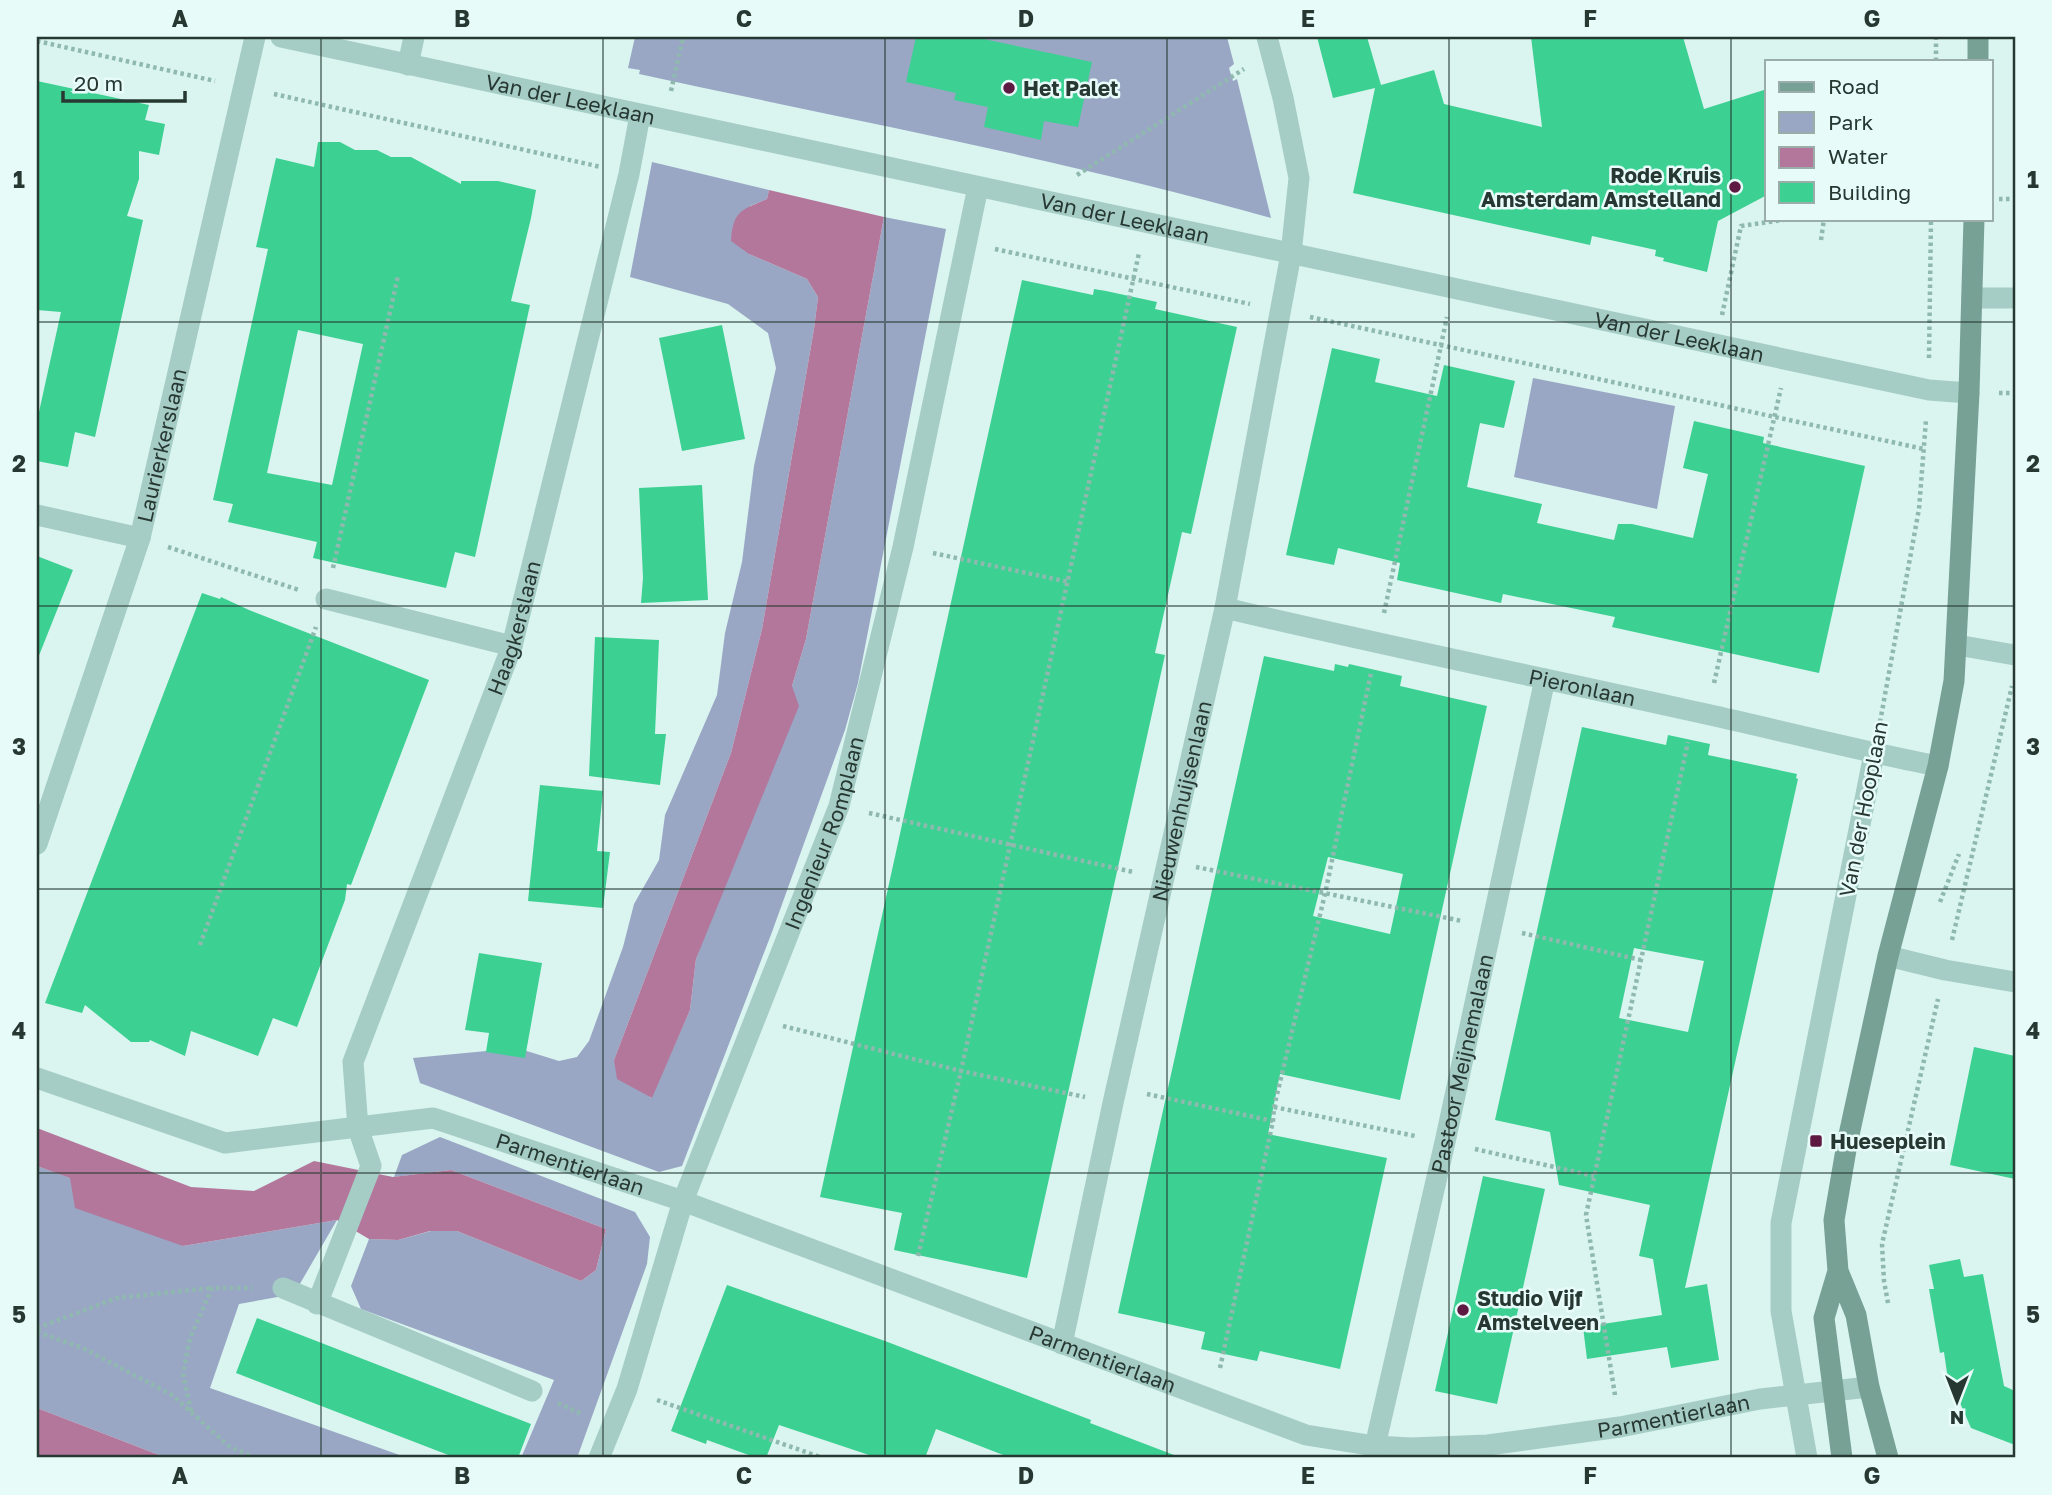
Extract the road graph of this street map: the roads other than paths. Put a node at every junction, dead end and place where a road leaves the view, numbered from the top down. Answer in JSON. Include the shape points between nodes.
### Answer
{"nodes":[{"id":1,"x":255,"y":37,"type":"edge"},
{"id":2,"x":281,"y":37,"type":"edge"},
{"id":3,"x":414,"y":37,"type":"edge"},
{"id":4,"x":1978,"y":37,"type":"edge"},
{"id":5,"x":1269,"y":44,"type":"edge"},
{"id":6,"x":1978,"y":60,"type":"edge"},
{"id":7,"x":408,"y":65,"type":"junction"},
{"id":8,"x":640,"y":114,"type":"junction"},
{"id":9,"x":978,"y":187,"type":"junction"},
{"id":10,"x":1974,"y":220,"type":"edge"},
{"id":11,"x":1292,"y":254,"type":"junction"},
{"id":12,"x":1972,"y":298,"type":"junction"},
{"id":13,"x":2015,"y":298,"type":"edge"},
{"id":14,"x":1969,"y":393,"type":"junction"},
{"id":15,"x":37,"y":515,"type":"edge"},
{"id":16,"x":140,"y":538,"type":"junction"},
{"id":17,"x":326,"y":599,"type":"road end"},
{"id":18,"x":1224,"y":608,"type":"junction"},
{"id":19,"x":1956,"y":645,"type":"junction"},
{"id":20,"x":512,"y":646,"type":"junction"},
{"id":21,"x":2014,"y":655,"type":"edge"},
{"id":22,"x":1545,"y":679,"type":"junction"},
{"id":23,"x":1874,"y":754,"type":"junction"},
{"id":24,"x":1938,"y":766,"type":"junction"},
{"id":25,"x":37,"y":844,"type":"edge"},
{"id":26,"x":1888,"y":956,"type":"junction"},
{"id":27,"x":2015,"y":982,"type":"edge"},
{"id":28,"x":37,"y":1077,"type":"edge"},
{"id":29,"x":358,"y":1128,"type":"junction"},
{"id":30,"x":683,"y":1201,"type":"junction"},
{"id":31,"x":1838,"y":1270,"type":"junction"},
{"id":32,"x":283,"y":1288,"type":"road end"},
{"id":33,"x":317,"y":1304,"type":"junction"},
{"id":34,"x":1062,"y":1345,"type":"junction"},
{"id":35,"x":1869,"y":1387,"type":"junction"},
{"id":36,"x":532,"y":1391,"type":"road end"},
{"id":37,"x":1835,"y":1392,"type":"junction"},
{"id":38,"x":1797,"y":1395,"type":"junction"},
{"id":39,"x":1375,"y":1446,"type":"junction"},
{"id":40,"x":599,"y":1458,"type":"edge"},
{"id":41,"x":1807,"y":1458,"type":"edge"},
{"id":42,"x":1842,"y":1458,"type":"edge"},
{"id":43,"x":1888,"y":1458,"type":"edge"}],
"edges":[{"from":1,"to":16,"type":"street","name":"Laurierkerslaan"},
{"from":2,"to":7,"type":"street","name":"Van der Leeklaan"},
{"from":3,"to":7,"type":"street"},
{"from":4,"to":6,"type":"street"},
{"from":5,"to":11,"type":"street","name":"Nieuwenhuijsenlaan","via":[[1298,178]]},
{"from":7,"to":8,"type":"street","name":"Van der Leeklaan"},
{"from":8,"to":9,"type":"street","name":"Van der Leeklaan"},
{"from":8,"to":20,"type":"street","name":"Haagkerslaan"},
{"from":9,"to":11,"type":"street","name":"Van der Leeklaan"},
{"from":9,"to":30,"type":"street","name":"Ingenieur Romplaan","via":[[903,547],[839,806]]},
{"from":10,"to":12,"type":"street"},
{"from":11,"to":14,"type":"street","name":"Van der Leeklaan","via":[[1929,390]]},
{"from":11,"to":18,"type":"street","name":"Nieuwenhuijsenlaan"},
{"from":12,"to":13,"type":"street"},
{"from":12,"to":14,"type":"street"},
{"from":14,"to":19,"type":"street"},
{"from":15,"to":16,"type":"street"},
{"from":16,"to":25,"type":"street","name":"Laurierkerslaan"},
{"from":17,"to":20,"type":"street"},
{"from":18,"to":22,"type":"street","name":"Pieronlaan"},
{"from":18,"to":34,"type":"street","name":"Nieuwenhuijsenlaan"},
{"from":19,"to":21,"type":"street"},
{"from":19,"to":24,"type":"street","via":[[1955,681]]},
{"from":20,"to":29,"type":"street","name":"Haagkerslaan","via":[[353,1062]]},
{"from":22,"to":23,"type":"street","name":"Pieronlaan"},
{"from":22,"to":39,"type":"street","name":"Pastoor Meijnemalaan"},
{"from":23,"to":24,"type":"street","name":"Pieronlaan"},
{"from":23,"to":38,"type":"street","name":"Van der Hooplaan","via":[[1781,1223],[1781,1311]]},
{"from":24,"to":26,"type":"street"},
{"from":26,"to":27,"type":"street"},
{"from":26,"to":31,"type":"street","via":[[1834,1220]]},
{"from":28,"to":29,"type":"street","name":"Parmentierlaan","via":[[225,1143]]},
{"from":29,"to":30,"type":"street","name":"Parmentierlaan","via":[[433,1118]]},
{"from":29,"to":33,"type":"street","via":[[372,1166]]},
{"from":30,"to":34,"type":"street","name":"Parmentierlaan"},
{"from":30,"to":40,"type":"street","name":"Ingenieur Romplaan","via":[[627,1389]]},
{"from":31,"to":35,"type":"street","via":[[1856,1315]]},
{"from":31,"to":37,"type":"street","via":[[1824,1318]]},
{"from":32,"to":33,"type":"street"},
{"from":33,"to":36,"type":"street"},
{"from":34,"to":39,"type":"street","name":"Parmentierlaan","via":[[1306,1435]]},
{"from":35,"to":37,"type":"street","name":"Parmentierlaan"},
{"from":35,"to":43,"type":"street"},
{"from":37,"to":38,"type":"street","name":"Parmentierlaan"},
{"from":37,"to":42,"type":"street"},
{"from":38,"to":39,"type":"street","name":"Parmentierlaan","via":[[1488,1445]]},
{"from":38,"to":41,"type":"street","name":"Van der Hooplaan"}]}
